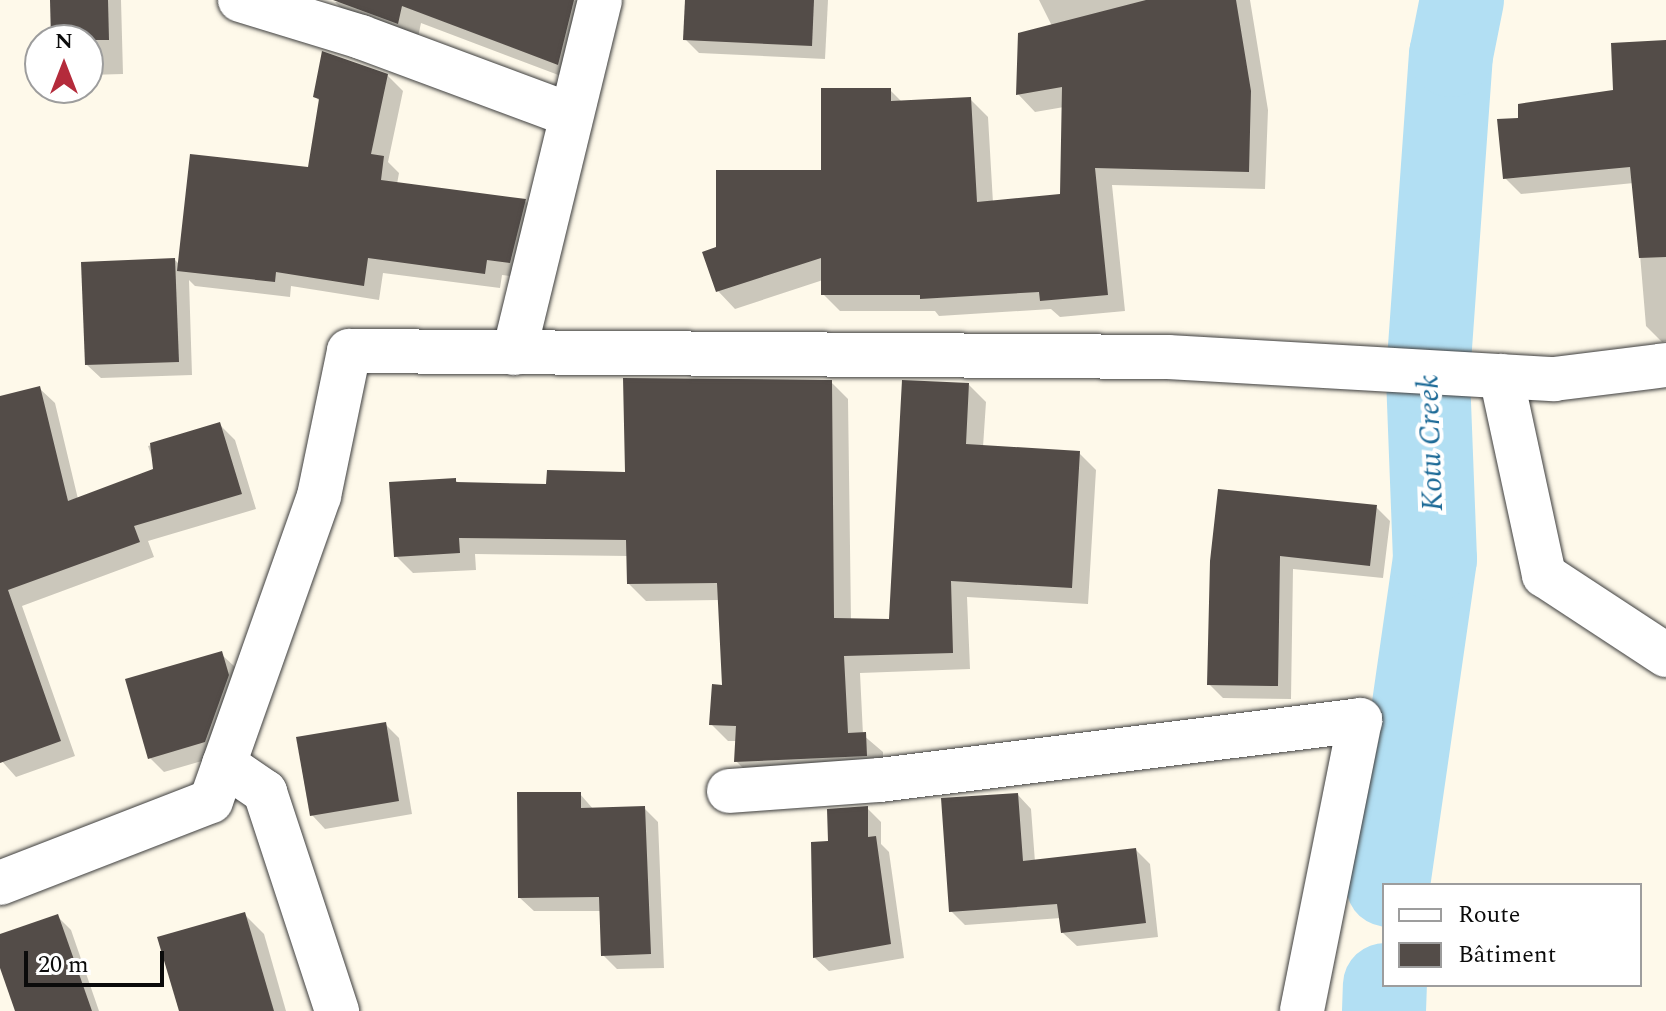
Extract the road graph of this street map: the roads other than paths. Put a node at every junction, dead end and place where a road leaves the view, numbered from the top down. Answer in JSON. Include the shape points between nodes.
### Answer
{"nodes":[{"id":1,"x":240,"y":0,"type":"edge"},
{"id":2,"x":600,"y":0,"type":"edge"},
{"id":3,"x":571,"y":115,"type":"junction"},
{"id":4,"x":514,"y":353,"type":"junction"},
{"id":5,"x":1666,"y":365,"type":"edge"},
{"id":6,"x":1501,"y":376,"type":"junction"},
{"id":7,"x":1666,"y":655,"type":"edge"},
{"id":8,"x":224,"y":764,"type":"junction"},
{"id":9,"x":729,"y":791,"type":"dead end"},
{"id":10,"x":0,"y":883,"type":"edge"},
{"id":11,"x":337,"y":1011,"type":"edge"},
{"id":12,"x":1302,"y":1011,"type":"edge"}],
"edges":[{"from":1,"to":3,"type":"street","via":[[361,37]]},
{"from":2,"to":3,"type":"street"},
{"from":3,"to":4,"type":"street"},
{"from":4,"to":6,"type":"street","via":[[1168,357]]},
{"from":4,"to":8,"type":"street","via":[[349,351],[319,496]]},
{"from":5,"to":6,"type":"street","via":[[1554,379]]},
{"from":6,"to":7,"type":"street","via":[[1544,575]]},
{"from":8,"to":10,"type":"street","via":[[211,801]]},
{"from":8,"to":11,"type":"street","via":[[265,792]]},
{"from":9,"to":12,"type":"street","via":[[880,780],[1360,720]]}]}
